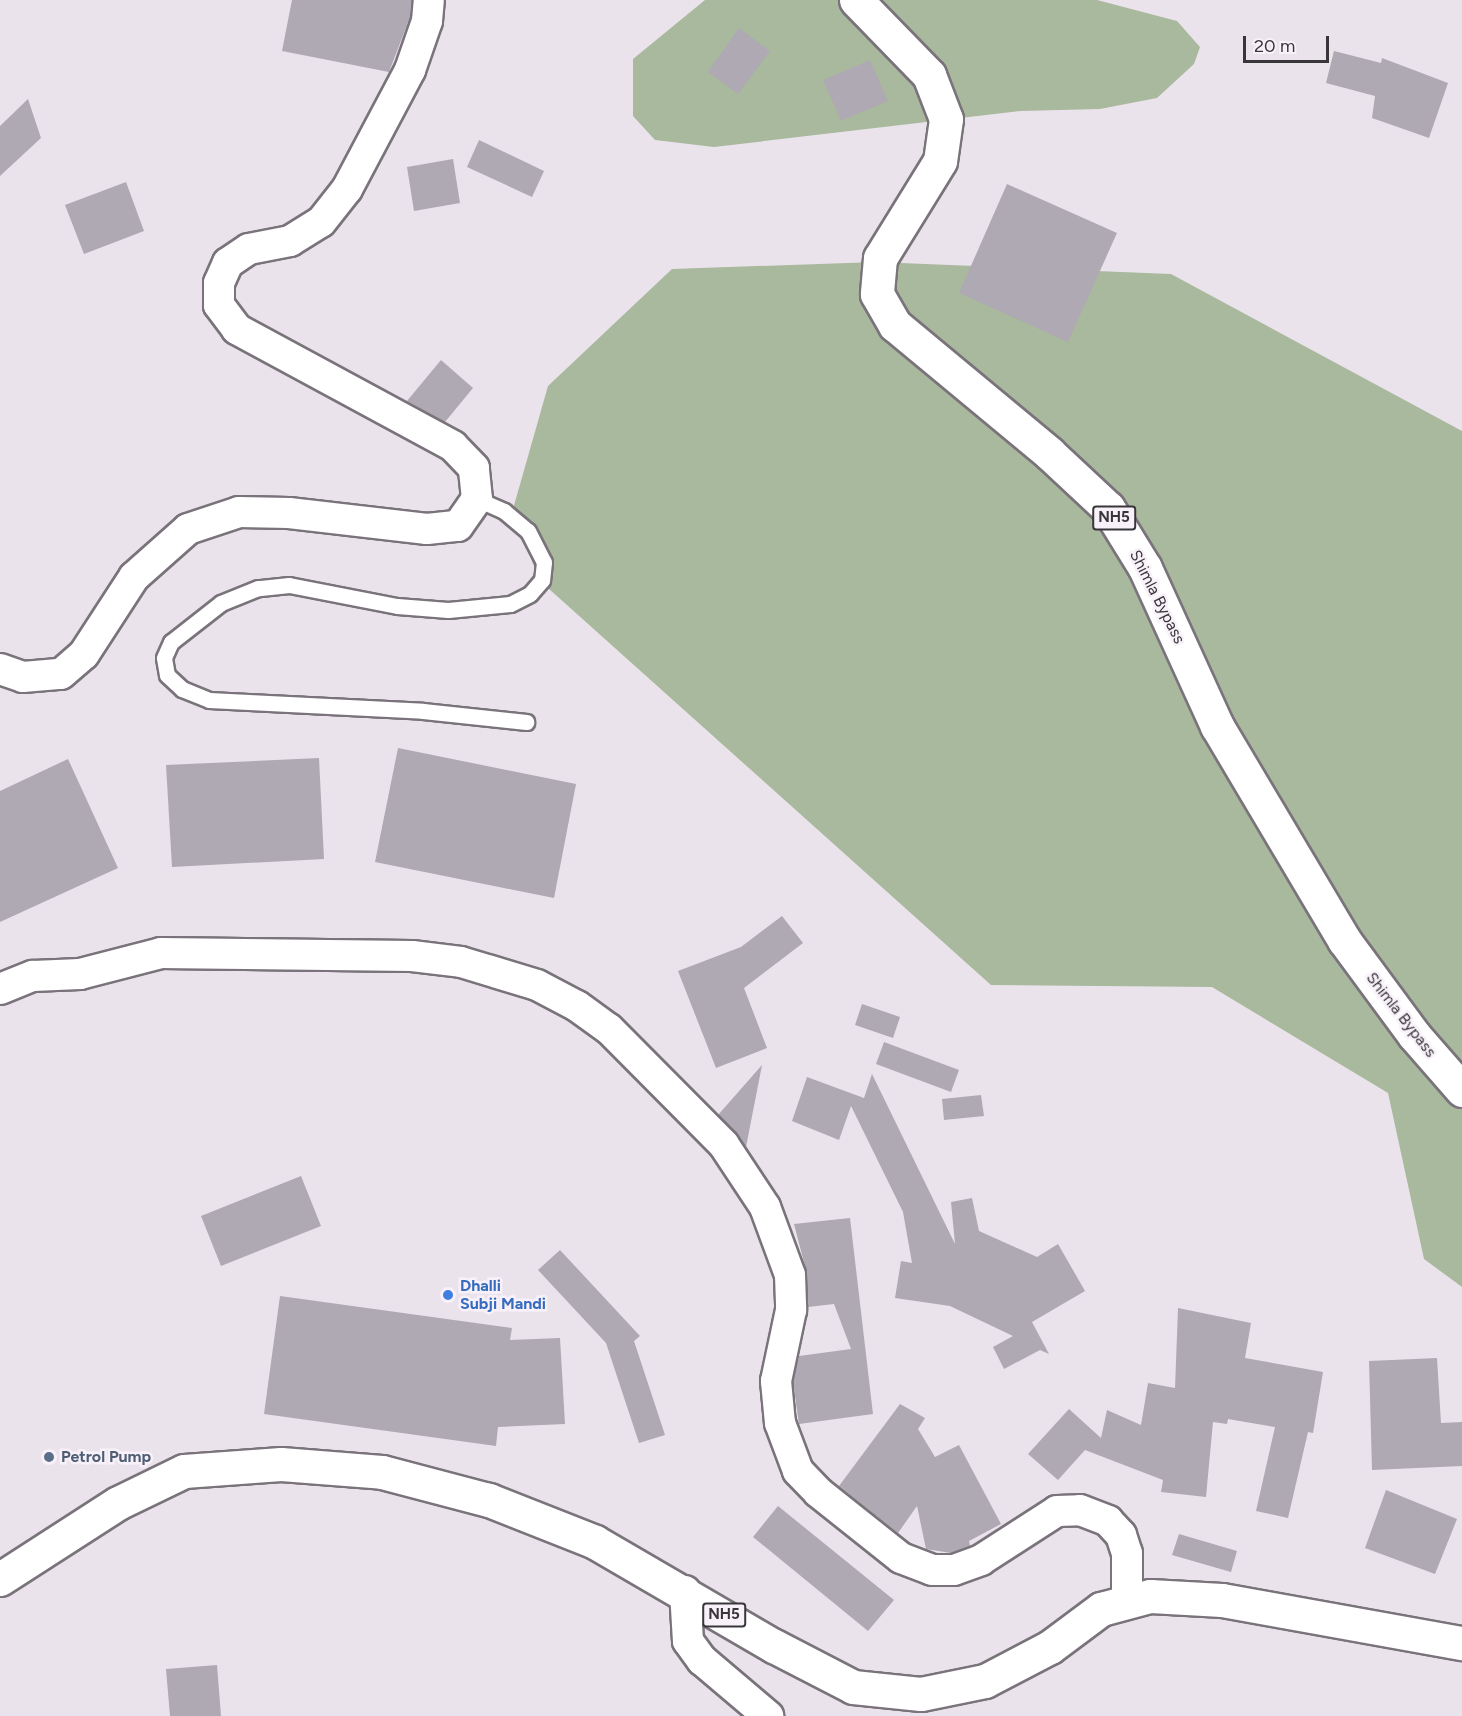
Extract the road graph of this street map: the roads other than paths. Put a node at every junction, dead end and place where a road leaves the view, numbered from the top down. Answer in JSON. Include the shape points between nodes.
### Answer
{"nodes":[{"id":1,"x":429,"y":0,"type":"edge"},
{"id":2,"x":856,"y":0,"type":"edge"},
{"id":3,"x":477,"y":499,"type":"junction"},
{"id":4,"x":0,"y":669,"type":"edge"},
{"id":5,"x":526,"y":722,"type":"dead end"},
{"id":6,"x":0,"y":989,"type":"edge"},
{"id":7,"x":1462,"y":1090,"type":"edge"},
{"id":8,"x":0,"y":1579,"type":"edge"},
{"id":9,"x":685,"y":1591,"type":"junction"},
{"id":10,"x":1127,"y":1602,"type":"junction"},
{"id":11,"x":1462,"y":1643,"type":"edge"},
{"id":12,"x":768,"y":1716,"type":"edge"}],
"edges":[{"from":1,"to":3,"type":"street","via":[[427,21],[410,70],[347,189],[321,222],[290,241],[249,249],[228,263],[219,283],[219,305],[237,329],[453,446],[474,468]]},
{"from":2,"to":7,"type":"highway","name":"Shimla Bypass","number":"NH5","via":[[929,75],[946,119],[940,161],[880,258],[877,294],[896,325],[1049,453],[1108,508],[1145,568],[1217,726],[1344,940],[1414,1035]]},
{"from":3,"to":4,"type":"street","via":[[458,526],[427,529],[289,513],[239,512],[188,529],[134,578],[84,654],[61,674],[23,677]]},
{"from":3,"to":5,"type":"lane","via":[[504,511],[528,531],[544,562],[542,580],[531,594],[510,604],[448,610],[397,606],[290,585],[258,588],[221,603],[171,642],[164,658],[167,675],[182,689],[209,700],[423,711]]},
{"from":6,"to":10,"type":"street","via":[[33,976],[80,974],[161,953],[412,956],[461,962],[537,985],[578,1006],[609,1029],[724,1145],[765,1207],[790,1275],[791,1310],[776,1380],[780,1423],[798,1472],[901,1558],[932,1570],[954,1570],[981,1560],[1057,1511],[1080,1510],[1108,1521],[1121,1535],[1127,1553]]},
{"from":8,"to":9,"type":"highway","number":"NH5","via":[[118,1503],[184,1470],[281,1464],[382,1472],[489,1500],[595,1542]]},
{"from":9,"to":10,"type":"highway","number":"NH5","via":[[774,1646],[853,1687],[921,1694],[985,1681],[1050,1647],[1101,1609]]},
{"from":9,"to":12,"type":"street","via":[[688,1641],[702,1660]]},
{"from":10,"to":11,"type":"highway","number":"NH5","via":[[1150,1596],[1222,1600]]}]}
